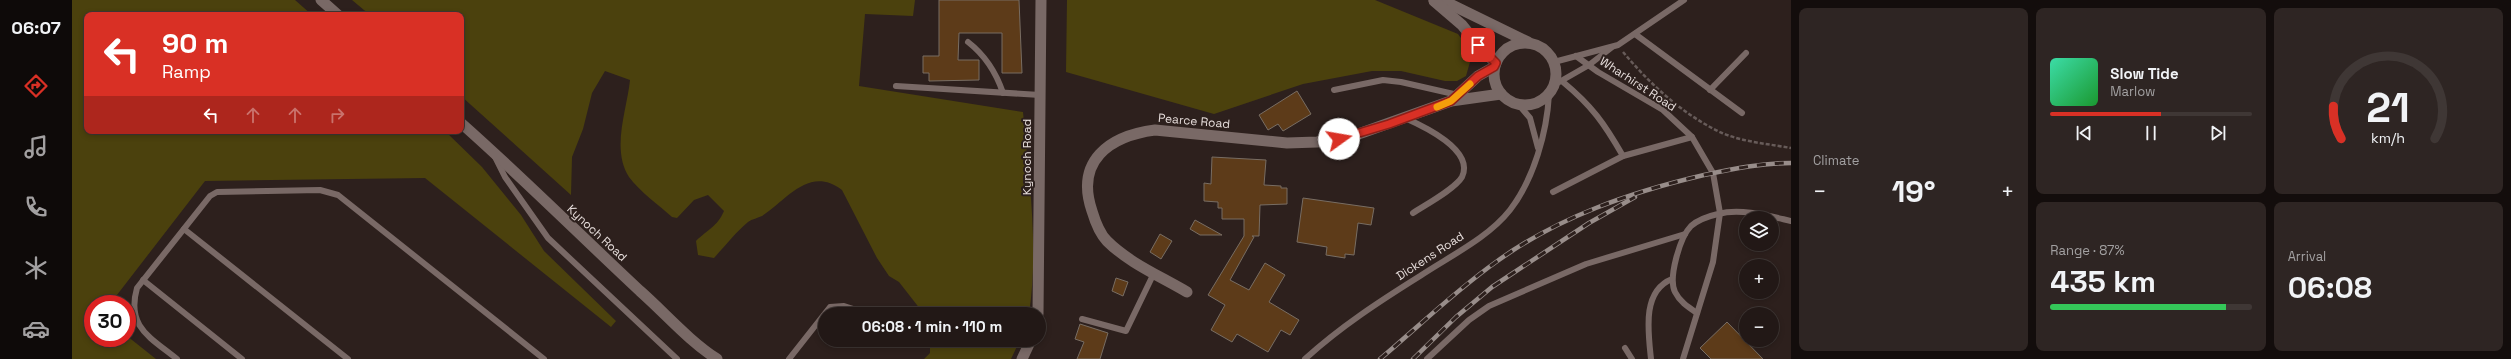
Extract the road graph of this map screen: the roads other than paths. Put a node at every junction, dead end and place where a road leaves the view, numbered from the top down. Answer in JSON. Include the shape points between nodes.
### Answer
{"nodes":[{"id":1,"x":321,"y":0,"type":"edge"},
{"id":2,"x":1041,"y":0,"type":"edge"},
{"id":3,"x":1434,"y":0,"type":"edge"},
{"id":4,"x":1684,"y":0,"type":"edge"},
{"id":5,"x":335,"y":12,"type":"edge"},
{"id":6,"x":1635,"y":34,"type":"junction"},
{"id":7,"x":968,"y":42,"type":"dead end"},
{"id":8,"x":1529,"y":42,"type":"junction"},
{"id":9,"x":1615,"y":46,"type":"junction"},
{"id":10,"x":1746,"y":53,"type":"dead end"},
{"id":11,"x":1576,"y":56,"type":"junction"},
{"id":12,"x":1554,"y":62,"type":"junction"},
{"id":13,"x":1495,"y":65,"type":"junction"},
{"id":14,"x":1590,"y":65,"type":"junction"},
{"id":15,"x":896,"y":86,"type":"dead end"},
{"id":16,"x":1555,"y":87,"type":"junction"},
{"id":17,"x":1334,"y":90,"type":"dead end"},
{"id":18,"x":1710,"y":90,"type":"junction"},
{"id":19,"x":1003,"y":93,"type":"junction"},
{"id":20,"x":1501,"y":94,"type":"junction"},
{"id":21,"x":1040,"y":95,"type":"junction"},
{"id":22,"x":1455,"y":98,"type":"junction"},
{"id":23,"x":1519,"y":105,"type":"junction"},
{"id":24,"x":1742,"y":113,"type":"dead end"},
{"id":25,"x":1405,"y":118,"type":"junction"},
{"id":26,"x":464,"y":126,"type":"edge"},
{"id":27,"x":1692,"y":137,"type":"junction"},
{"id":28,"x":1538,"y":148,"type":"junction"},
{"id":29,"x":492,"y":150,"type":"junction"},
{"id":30,"x":1623,"y":156,"type":"junction"},
{"id":31,"x":1554,"y":192,"type":"dead end"},
{"id":32,"x":1720,"y":213,"type":"junction"},
{"id":33,"x":1413,"y":214,"type":"dead end"},
{"id":34,"x":1791,"y":221,"type":"edge"},
{"id":35,"x":184,"y":229,"type":"junction"},
{"id":36,"x":1685,"y":234,"type":"junction"},
{"id":37,"x":1154,"y":273,"type":"junction"},
{"id":38,"x":1672,"y":279,"type":"junction"},
{"id":39,"x":144,"y":280,"type":"junction"},
{"id":40,"x":1187,"y":292,"type":"dead end"},
{"id":41,"x":830,"y":307,"type":"edge"},
{"id":42,"x":847,"y":307,"type":"edge"},
{"id":43,"x":1038,"y":307,"type":"edge"},
{"id":44,"x":1697,"y":313,"type":"junction"},
{"id":45,"x":1082,"y":319,"type":"dead end"},
{"id":46,"x":818,"y":322,"type":"edge"},
{"id":47,"x":1028,"y":347,"type":"edge"},
{"id":48,"x":1625,"y":348,"type":"dead end"},
{"id":49,"x":177,"y":359,"type":"edge"},
{"id":50,"x":242,"y":359,"type":"edge"},
{"id":51,"x":348,"y":359,"type":"edge"},
{"id":52,"x":544,"y":359,"type":"edge"},
{"id":53,"x":677,"y":359,"type":"edge"},
{"id":54,"x":717,"y":359,"type":"edge"},
{"id":55,"x":789,"y":359,"type":"edge"},
{"id":56,"x":1022,"y":359,"type":"edge"},
{"id":57,"x":1305,"y":359,"type":"edge"},
{"id":58,"x":1427,"y":359,"type":"edge"},
{"id":59,"x":1632,"y":359,"type":"edge"},
{"id":60,"x":1651,"y":359,"type":"edge"},
{"id":61,"x":1683,"y":359,"type":"edge"}],
"edges":[{"from":1,"to":5,"type":"street"},
{"from":2,"to":21,"type":"street","name":"Kynoch Road"},
{"from":3,"to":8,"type":"street","via":[[1448,3]]},
{"from":3,"to":13,"type":"street","via":[[1462,25]]},
{"from":4,"to":6,"type":"lane"},
{"from":6,"to":9,"type":"lane"},
{"from":6,"to":18,"type":"lane"},
{"from":7,"to":19,"type":"lane","via":[[987,60]]},
{"from":8,"to":12,"type":"street","via":[[1548,52]]},
{"from":8,"to":13,"type":"street","via":[[1517,43],[1507,48]]},
{"from":9,"to":11,"type":"lane"},
{"from":9,"to":14,"type":"lane"},
{"from":10,"to":18,"type":"lane"},
{"from":11,"to":12,"type":"lane"},
{"from":11,"to":14,"type":"lane","name":"Wharhirst Road"},
{"from":12,"to":16,"type":"street"},
{"from":13,"to":20,"type":"street","via":[[1494,77]]},
{"from":13,"to":22,"type":"street","name":"Pearce Road","via":[[1478,76]]},
{"from":14,"to":16,"type":"lane"},
{"from":14,"to":27,"type":"lane","name":"Wharhirst Road","via":[[1663,110]]},
{"from":15,"to":19,"type":"lane"},
{"from":16,"to":23,"type":"street","via":[[1541,101]]},
{"from":16,"to":28,"type":"lane","name":"Dickens Road","via":[[1544,136]]},
{"from":16,"to":30,"type":"lane","via":[[1587,102],[1602,120]]},
{"from":17,"to":22,"type":"lane","via":[[1383,80],[1401,82]]},
{"from":18,"to":24,"type":"lane"},
{"from":19,"to":21,"type":"lane"},
{"from":20,"to":22,"type":"street","name":"Pearce Road"},
{"from":20,"to":23,"type":"street"},
{"from":21,"to":43,"type":"street","name":"Kynoch Road"},
{"from":22,"to":25,"type":"street","name":"Pearce Road"},
{"from":23,"to":28,"type":"lane","via":[[1530,118]]},
{"from":25,"to":33,"type":"lane","via":[[1430,129],[1449,142],[1462,161],[1463,169],[1462,177],[1454,185]]},
{"from":25,"to":37,"type":"street","name":"Pearce Road","via":[[1350,137],[1317,142],[1287,143],[1155,130],[1138,132],[1107,147],[1096,157],[1090,169],[1087,191],[1097,225],[1106,240]]},
{"from":26,"to":29,"type":"street","name":"Kynoch Road"},
{"from":27,"to":30,"type":"lane"},
{"from":27,"to":32,"type":"lane","name":"Wharhirst Road","via":[[1713,173]]},
{"from":28,"to":57,"type":"lane","name":"Dickens Road","via":[[1525,187],[1510,211],[1493,226],[1363,313]]},
{"from":29,"to":53,"type":"lane","via":[[505,177],[548,238]]},
{"from":29,"to":54,"type":"street","name":"Kynoch Road","via":[[569,225]]},
{"from":30,"to":31,"type":"lane"},
{"from":32,"to":34,"type":"lane","via":[[1745,213]]},
{"from":32,"to":36,"type":"lane","via":[[1697,222]]},
{"from":32,"to":44,"type":"lane","name":"Wharhirst Road","via":[[1713,262]]},
{"from":35,"to":39,"type":"lane"},
{"from":35,"to":51,"type":"lane"},
{"from":35,"to":52,"type":"lane","via":[[210,196],[217,192],[330,191]]},
{"from":36,"to":38,"type":"lane","via":[[1678,251]]},
{"from":36,"to":58,"type":"lane","via":[[1586,264],[1489,306],[1469,320]]},
{"from":37,"to":40,"type":"street","name":"Pearce Road"},
{"from":37,"to":45,"type":"lane","via":[[1126,331]]},
{"from":38,"to":44,"type":"lane","via":[[1674,291],[1681,302]]},
{"from":38,"to":60,"type":"lane","via":[[1662,283],[1650,306],[1648,327]]},
{"from":39,"to":49,"type":"lane","via":[[137,288],[134,298],[135,320],[142,330]]},
{"from":39,"to":50,"type":"lane"},
{"from":41,"to":42,"type":"lane"},
{"from":44,"to":61,"type":"lane","name":"Wharhirst Road"},
{"from":46,"to":55,"type":"lane"},
{"from":47,"to":56,"type":"street"},
{"from":48,"to":59,"type":"lane"}]}
